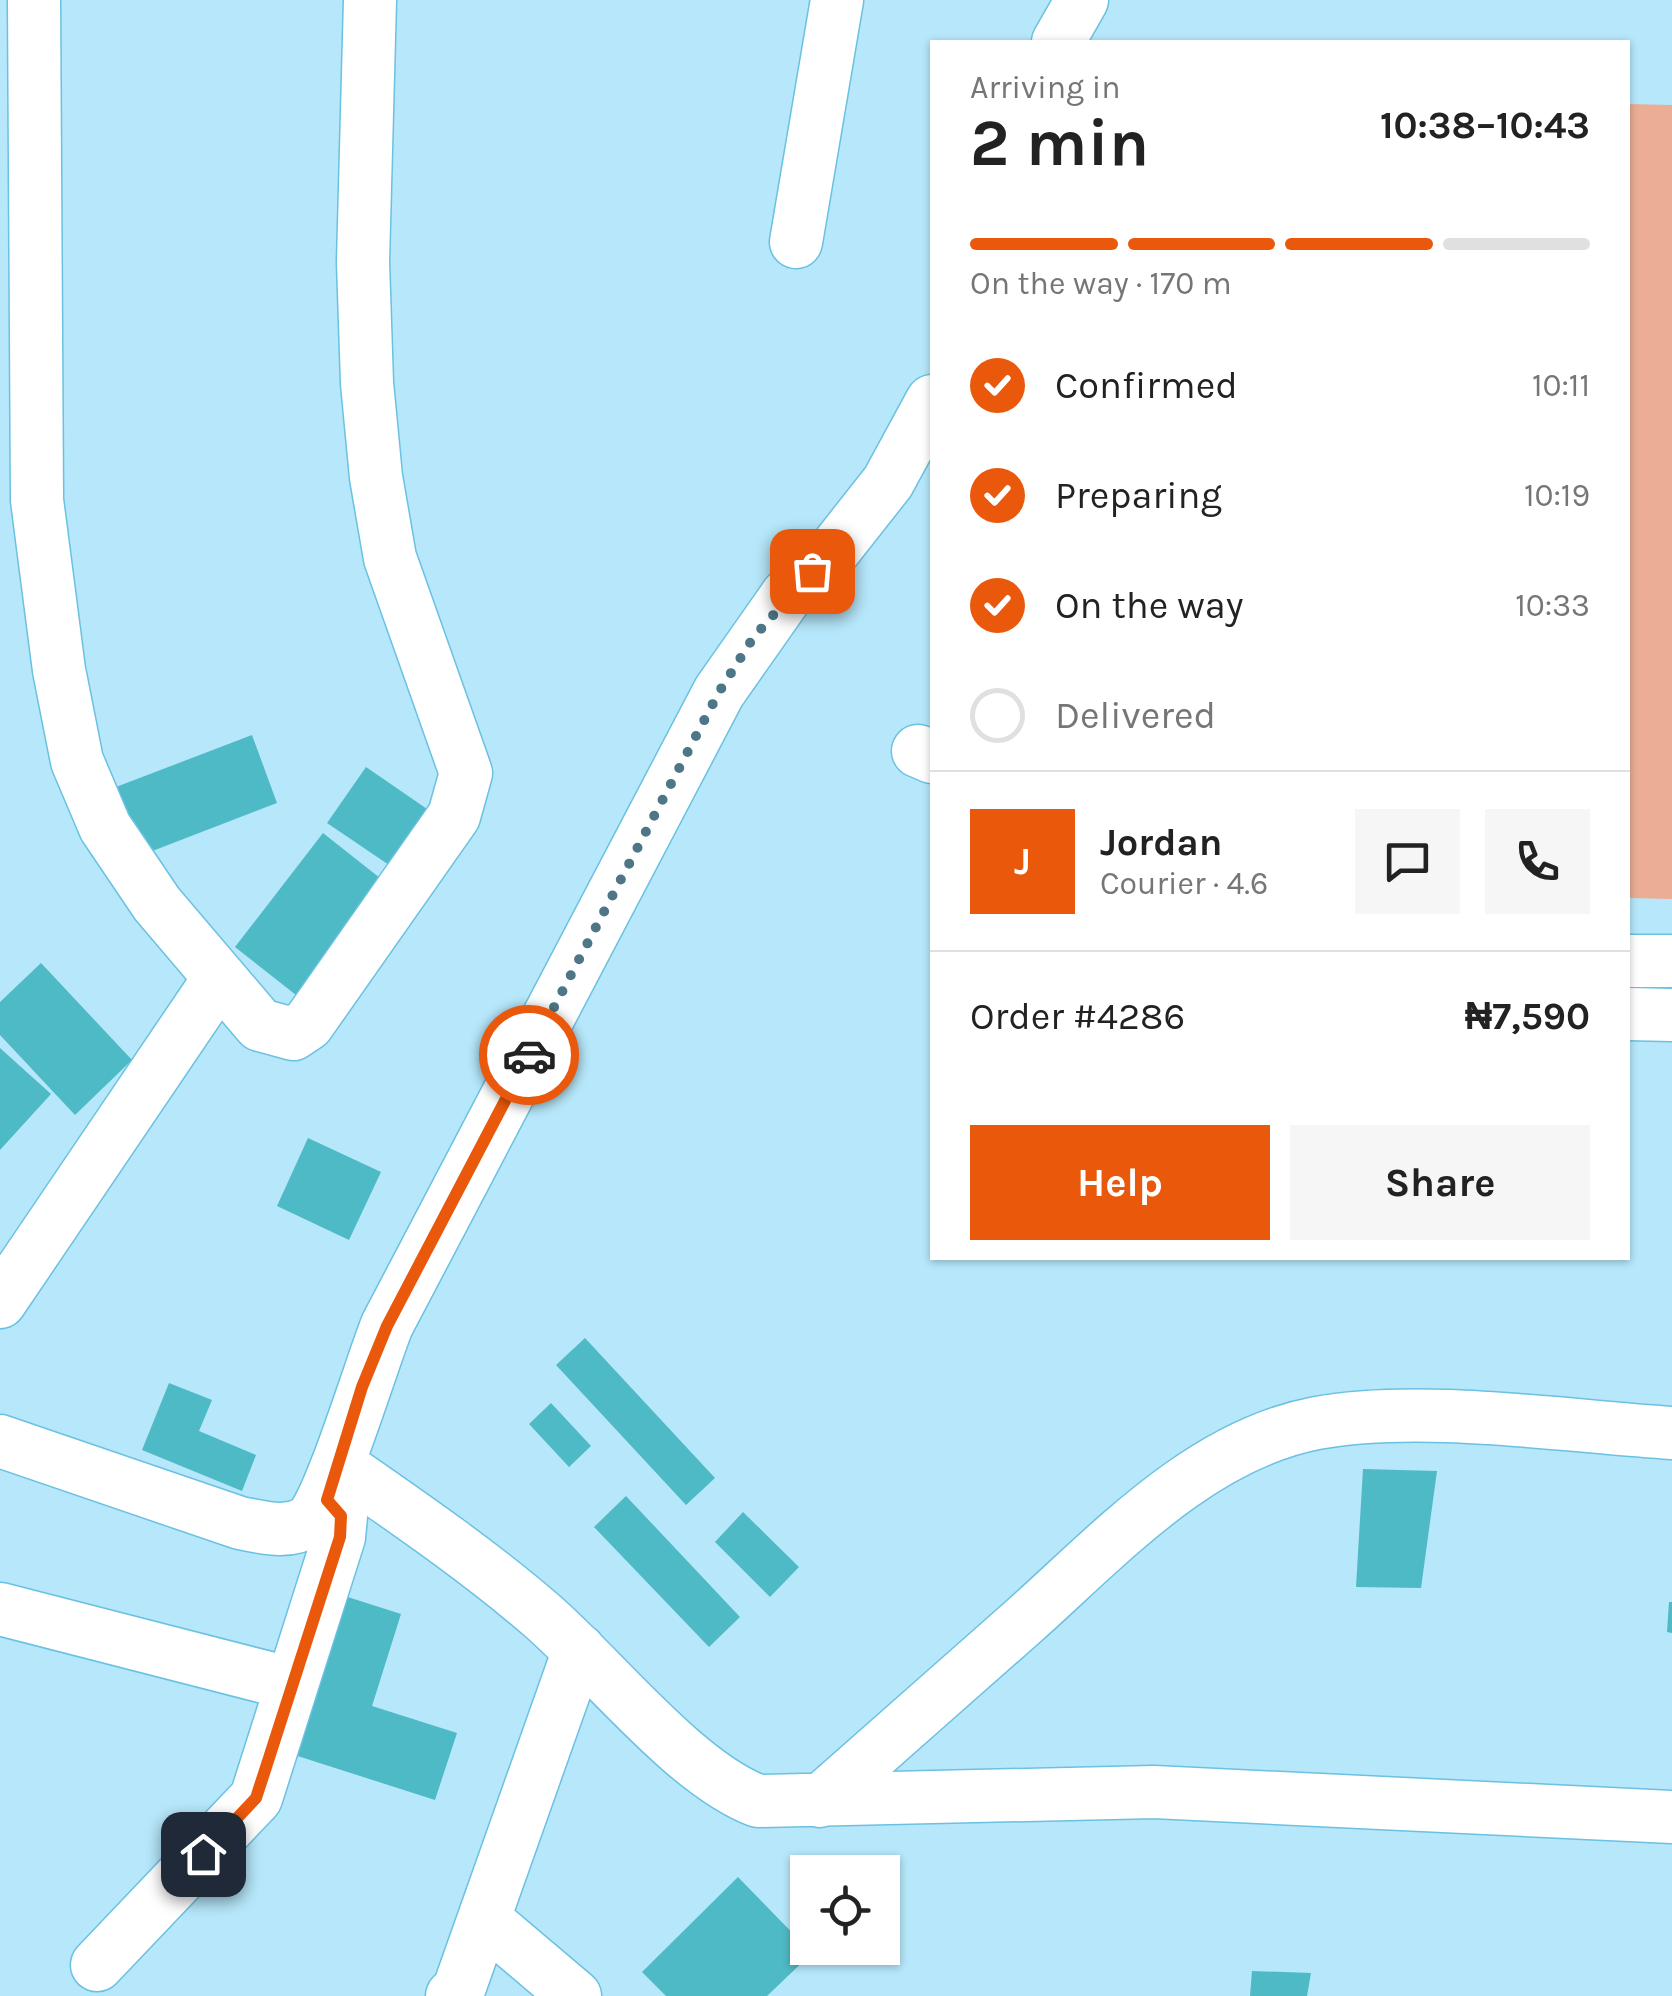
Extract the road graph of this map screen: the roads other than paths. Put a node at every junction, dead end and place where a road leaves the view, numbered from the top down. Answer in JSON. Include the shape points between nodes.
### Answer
{"nodes":[{"id":1,"x":34,"y":0,"type":"edge"},
{"id":2,"x":370,"y":0,"type":"edge"},
{"id":3,"x":837,"y":0,"type":"edge"},
{"id":4,"x":1082,"y":0,"type":"edge"},
{"id":5,"x":1059,"y":40,"type":"edge"},
{"id":6,"x":17,"y":166,"type":"edge"},
{"id":7,"x":796,"y":242,"type":"dead end"},
{"id":8,"x":930,"y":405,"type":"edge"},
{"id":9,"x":1630,"y":961,"type":"edge"},
{"id":10,"x":1672,"y":962,"type":"edge"},
{"id":11,"x":218,"y":980,"type":"junction"},
{"id":12,"x":1630,"y":1014,"type":"edge"},
{"id":13,"x":1672,"y":1015,"type":"edge"},
{"id":14,"x":0,"y":1302,"type":"edge"},
{"id":15,"x":1672,"y":1433,"type":"edge"},
{"id":16,"x":0,"y":1440,"type":"edge"},
{"id":17,"x":332,"y":1482,"type":"junction"},
{"id":18,"x":0,"y":1609,"type":"edge"},
{"id":19,"x":579,"y":1650,"type":"junction"},
{"id":20,"x":292,"y":1684,"type":"junction"},
{"id":21,"x":820,"y":1801,"type":"junction"},
{"id":22,"x":1672,"y":1817,"type":"edge"},
{"id":23,"x":484,"y":1919,"type":"junction"},
{"id":24,"x":98,"y":1965,"type":"dead end"},
{"id":25,"x":452,"y":1996,"type":"edge"},
{"id":26,"x":574,"y":1996,"type":"edge"}],
"edges":[{"from":1,"to":6,"type":"street"},
{"from":2,"to":11,"type":"street","via":[[364,262],[376,477],[390,558],[460,750],[466,773],[462,799],[308,1024],[294,1034],[260,1025]]},
{"from":3,"to":7,"type":"street"},
{"from":4,"to":5,"type":"street"},
{"from":6,"to":11,"type":"street","via":[[37,500],[77,761],[105,827]]},
{"from":8,"to":17,"type":"street","via":[[888,482],[836,548],[787,595],[719,692],[387,1326]]},
{"from":9,"to":10,"type":"street"},
{"from":11,"to":14,"type":"street"},
{"from":12,"to":13,"type":"street"},
{"from":15,"to":21,"type":"street","via":[[1383,1415],[1267,1437],[1218,1461],[1144,1514]]},
{"from":16,"to":17,"type":"street","via":[[240,1523],[278,1530],[309,1521]]},
{"from":17,"to":19,"type":"street","via":[[460,1549]]},
{"from":17,"to":20,"type":"street","via":[[340,1537]]},
{"from":18,"to":20,"type":"street"},
{"from":19,"to":21,"type":"street","via":[[710,1778],[758,1801]]},
{"from":19,"to":23,"type":"street"},
{"from":20,"to":24,"type":"street","via":[[256,1798]]},
{"from":21,"to":22,"type":"street","via":[[1154,1792]]},
{"from":23,"to":25,"type":"street"},
{"from":23,"to":26,"type":"street"}]}
